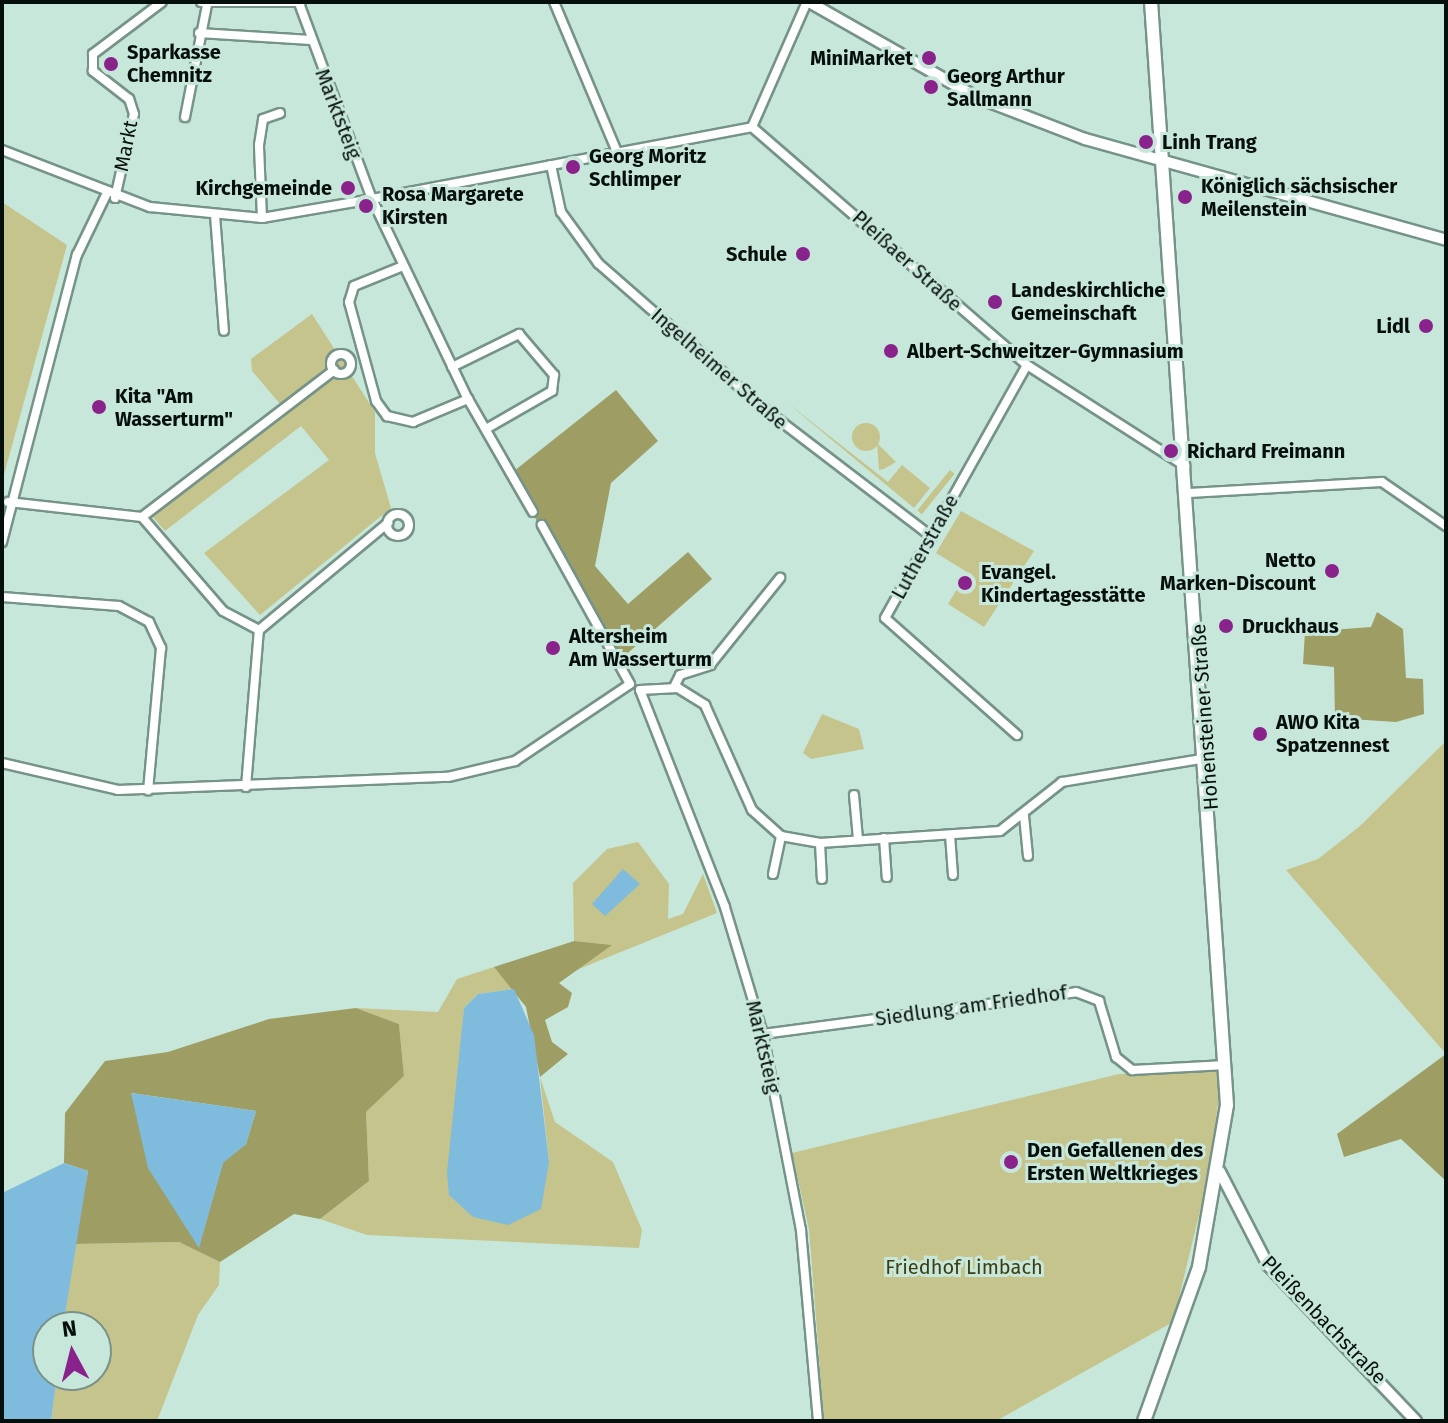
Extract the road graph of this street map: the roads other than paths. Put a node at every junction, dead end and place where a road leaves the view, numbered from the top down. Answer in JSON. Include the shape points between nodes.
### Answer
{"nodes":[{"id":1,"x":162,"y":2,"type":"edge"},
{"id":2,"x":300,"y":2,"type":"edge"},
{"id":3,"x":554,"y":2,"type":"edge"},
{"id":4,"x":808,"y":2,"type":"edge"},
{"id":5,"x":1151,"y":2,"type":"edge"},
{"id":6,"x":204,"y":3,"type":"edge"},
{"id":7,"x":280,"y":3,"type":"edge"},
{"id":8,"x":199,"y":33,"type":"junction"},
{"id":9,"x":311,"y":40,"type":"junction"},
{"id":10,"x":280,"y":113,"type":"dead end"},
{"id":11,"x":185,"y":117,"type":"dead end"},
{"id":12,"x":752,"y":127,"type":"junction"},
{"id":13,"x":2,"y":150,"type":"edge"},
{"id":14,"x":617,"y":152,"type":"junction"},
{"id":15,"x":551,"y":165,"type":"junction"},
{"id":16,"x":1167,"y":167,"type":"junction"},
{"id":17,"x":110,"y":197,"type":"junction"},
{"id":18,"x":372,"y":199,"type":"junction"},
{"id":19,"x":215,"y":215,"type":"junction"},
{"id":20,"x":262,"y":218,"type":"junction"},
{"id":21,"x":1446,"y":240,"type":"edge"},
{"id":22,"x":403,"y":266,"type":"junction"},
{"id":23,"x":224,"y":331,"type":"dead end"},
{"id":24,"x":1027,"y":365,"type":"junction"},
{"id":25,"x":452,"y":367,"type":"junction"},
{"id":26,"x":334,"y":370,"type":"dead end"},
{"id":27,"x":468,"y":399,"type":"junction"},
{"id":28,"x":486,"y":429,"type":"junction"},
{"id":29,"x":1187,"y":467,"type":"junction"},
{"id":30,"x":1189,"y":493,"type":"junction"},
{"id":31,"x":8,"y":502,"type":"junction"},
{"id":32,"x":533,"y":512,"type":"dead end"},
{"id":33,"x":142,"y":517,"type":"junction"},
{"id":34,"x":388,"y":523,"type":"dead end"},
{"id":35,"x":542,"y":525,"type":"dead end"},
{"id":36,"x":1446,"y":526,"type":"edge"},
{"id":37,"x":932,"y":537,"type":"junction"},
{"id":38,"x":2,"y":542,"type":"edge"},
{"id":39,"x":780,"y":578,"type":"dead end"},
{"id":40,"x":2,"y":597,"type":"edge"},
{"id":41,"x":259,"y":630,"type":"junction"},
{"id":42,"x":674,"y":687,"type":"junction"},
{"id":43,"x":1017,"y":735,"type":"dead end"},
{"id":44,"x":1208,"y":758,"type":"junction"},
{"id":45,"x":2,"y":763,"type":"edge"},
{"id":46,"x":246,"y":787,"type":"junction"},
{"id":47,"x":148,"y":790,"type":"junction"},
{"id":48,"x":854,"y":795,"type":"dead end"},
{"id":49,"x":1024,"y":816,"type":"junction"},
{"id":50,"x":950,"y":835,"type":"junction"},
{"id":51,"x":781,"y":836,"type":"junction"},
{"id":52,"x":884,"y":838,"type":"junction"},
{"id":53,"x":858,"y":839,"type":"junction"},
{"id":54,"x":820,"y":843,"type":"junction"},
{"id":55,"x":1028,"y":856,"type":"dead end"},
{"id":56,"x":773,"y":874,"type":"dead end"},
{"id":57,"x":953,"y":875,"type":"dead end"},
{"id":58,"x":887,"y":877,"type":"dead end"},
{"id":59,"x":822,"y":879,"type":"dead end"},
{"id":60,"x":763,"y":1034,"type":"junction"},
{"id":61,"x":1226,"y":1065,"type":"junction"},
{"id":62,"x":1220,"y":1172,"type":"junction"},
{"id":63,"x":818,"y":1421,"type":"edge"},
{"id":64,"x":1144,"y":1421,"type":"edge"},
{"id":65,"x":1416,"y":1421,"type":"edge"}],
"edges":[{"from":1,"to":17,"type":"street","name":"Markt","via":[[93,54],[93,71],[129,99],[134,114]]},
{"from":2,"to":7,"type":"street"},
{"from":2,"to":9,"type":"street","name":"Marktsteig"},
{"from":3,"to":14,"type":"street"},
{"from":4,"to":12,"type":"street"},
{"from":4,"to":16,"type":"street","via":[[976,97]]},
{"from":5,"to":16,"type":"main road","name":"Hohensteiner Straße"},
{"from":6,"to":7,"type":"street"},
{"from":6,"to":8,"type":"street"},
{"from":8,"to":9,"type":"street"},
{"from":8,"to":11,"type":"street"},
{"from":9,"to":18,"type":"street","name":"Marktsteig"},
{"from":10,"to":20,"type":"street","via":[[263,119]]},
{"from":12,"to":14,"type":"street"},
{"from":12,"to":24,"type":"street","name":"Pleißaer Straße"},
{"from":13,"to":17,"type":"street"},
{"from":14,"to":15,"type":"street"},
{"from":15,"to":18,"type":"street"},
{"from":15,"to":37,"type":"street","name":"Ingelheimer Straße","via":[[561,212],[598,263],[766,410]]},
{"from":16,"to":21,"type":"street"},
{"from":16,"to":29,"type":"main road","name":"Hohensteiner Straße"},
{"from":17,"to":19,"type":"street"},
{"from":17,"to":31,"type":"street","via":[[77,255]]},
{"from":18,"to":20,"type":"street"},
{"from":18,"to":22,"type":"street","name":"Marktsteig"},
{"from":19,"to":20,"type":"street"},
{"from":19,"to":23,"type":"street"},
{"from":22,"to":25,"type":"street","name":"Marktsteig"},
{"from":22,"to":27,"type":"street","via":[[354,286],[349,302],[376,401],[387,416],[413,422]]},
{"from":24,"to":29,"type":"street","name":"Pleißaer Straße"},
{"from":24,"to":37,"type":"street","name":"Lutherstraße"},
{"from":25,"to":27,"type":"street","name":"Marktsteig"},
{"from":25,"to":28,"type":"street","via":[[519,334],[554,375],[552,391]]},
{"from":26,"to":33,"type":"street"},
{"from":27,"to":28,"type":"street","name":"Marktsteig"},
{"from":28,"to":32,"type":"street","name":"Marktsteig"},
{"from":29,"to":30,"type":"main road","name":"Hohensteiner Straße"},
{"from":30,"to":36,"type":"street","via":[[1382,482]]},
{"from":30,"to":44,"type":"main road","name":"Hohensteiner Straße"},
{"from":31,"to":33,"type":"street"},
{"from":31,"to":38,"type":"street"},
{"from":33,"to":41,"type":"street","via":[[223,611]]},
{"from":34,"to":41,"type":"street"},
{"from":35,"to":46,"type":"street","via":[[630,684],[515,761],[468,774]]},
{"from":37,"to":43,"type":"street","name":"Lutherstraße","via":[[885,618]]},
{"from":39,"to":42,"type":"street","via":[[710,665],[680,675]]},
{"from":40,"to":47,"type":"street","via":[[119,606],[149,622],[161,648]]},
{"from":41,"to":46,"type":"street"},
{"from":42,"to":51,"type":"street","via":[[705,705],[752,810]]},
{"from":42,"to":60,"type":"street","name":"Marktsteig","via":[[640,690],[725,907]]},
{"from":44,"to":49,"type":"street","via":[[1062,782]]},
{"from":44,"to":61,"type":"main road","name":"Hohensteiner Straße"},
{"from":45,"to":47,"type":"street","via":[[87,787]]},
{"from":46,"to":47,"type":"street"},
{"from":48,"to":53,"type":"street"},
{"from":49,"to":50,"type":"street","via":[[1000,831]]},
{"from":49,"to":55,"type":"street"},
{"from":50,"to":52,"type":"street"},
{"from":50,"to":57,"type":"street"},
{"from":51,"to":54,"type":"street"},
{"from":51,"to":56,"type":"street"},
{"from":52,"to":53,"type":"street"},
{"from":52,"to":58,"type":"street"},
{"from":53,"to":54,"type":"street"},
{"from":54,"to":59,"type":"street"},
{"from":60,"to":61,"type":"street","name":"Siedlung am Friedhof","via":[[1076,992],[1099,1001],[1116,1057],[1132,1070]]},
{"from":60,"to":63,"type":"street","name":"Marktsteig","via":[[801,1230]]},
{"from":61,"to":62,"type":"main road","name":"Hohensteiner Straße"},
{"from":62,"to":64,"type":"main road","name":"Hohensteiner Straße","via":[[1178,1334]]},
{"from":62,"to":65,"type":"street","name":"Pleißenbachstraße","via":[[1268,1265]]}]}
